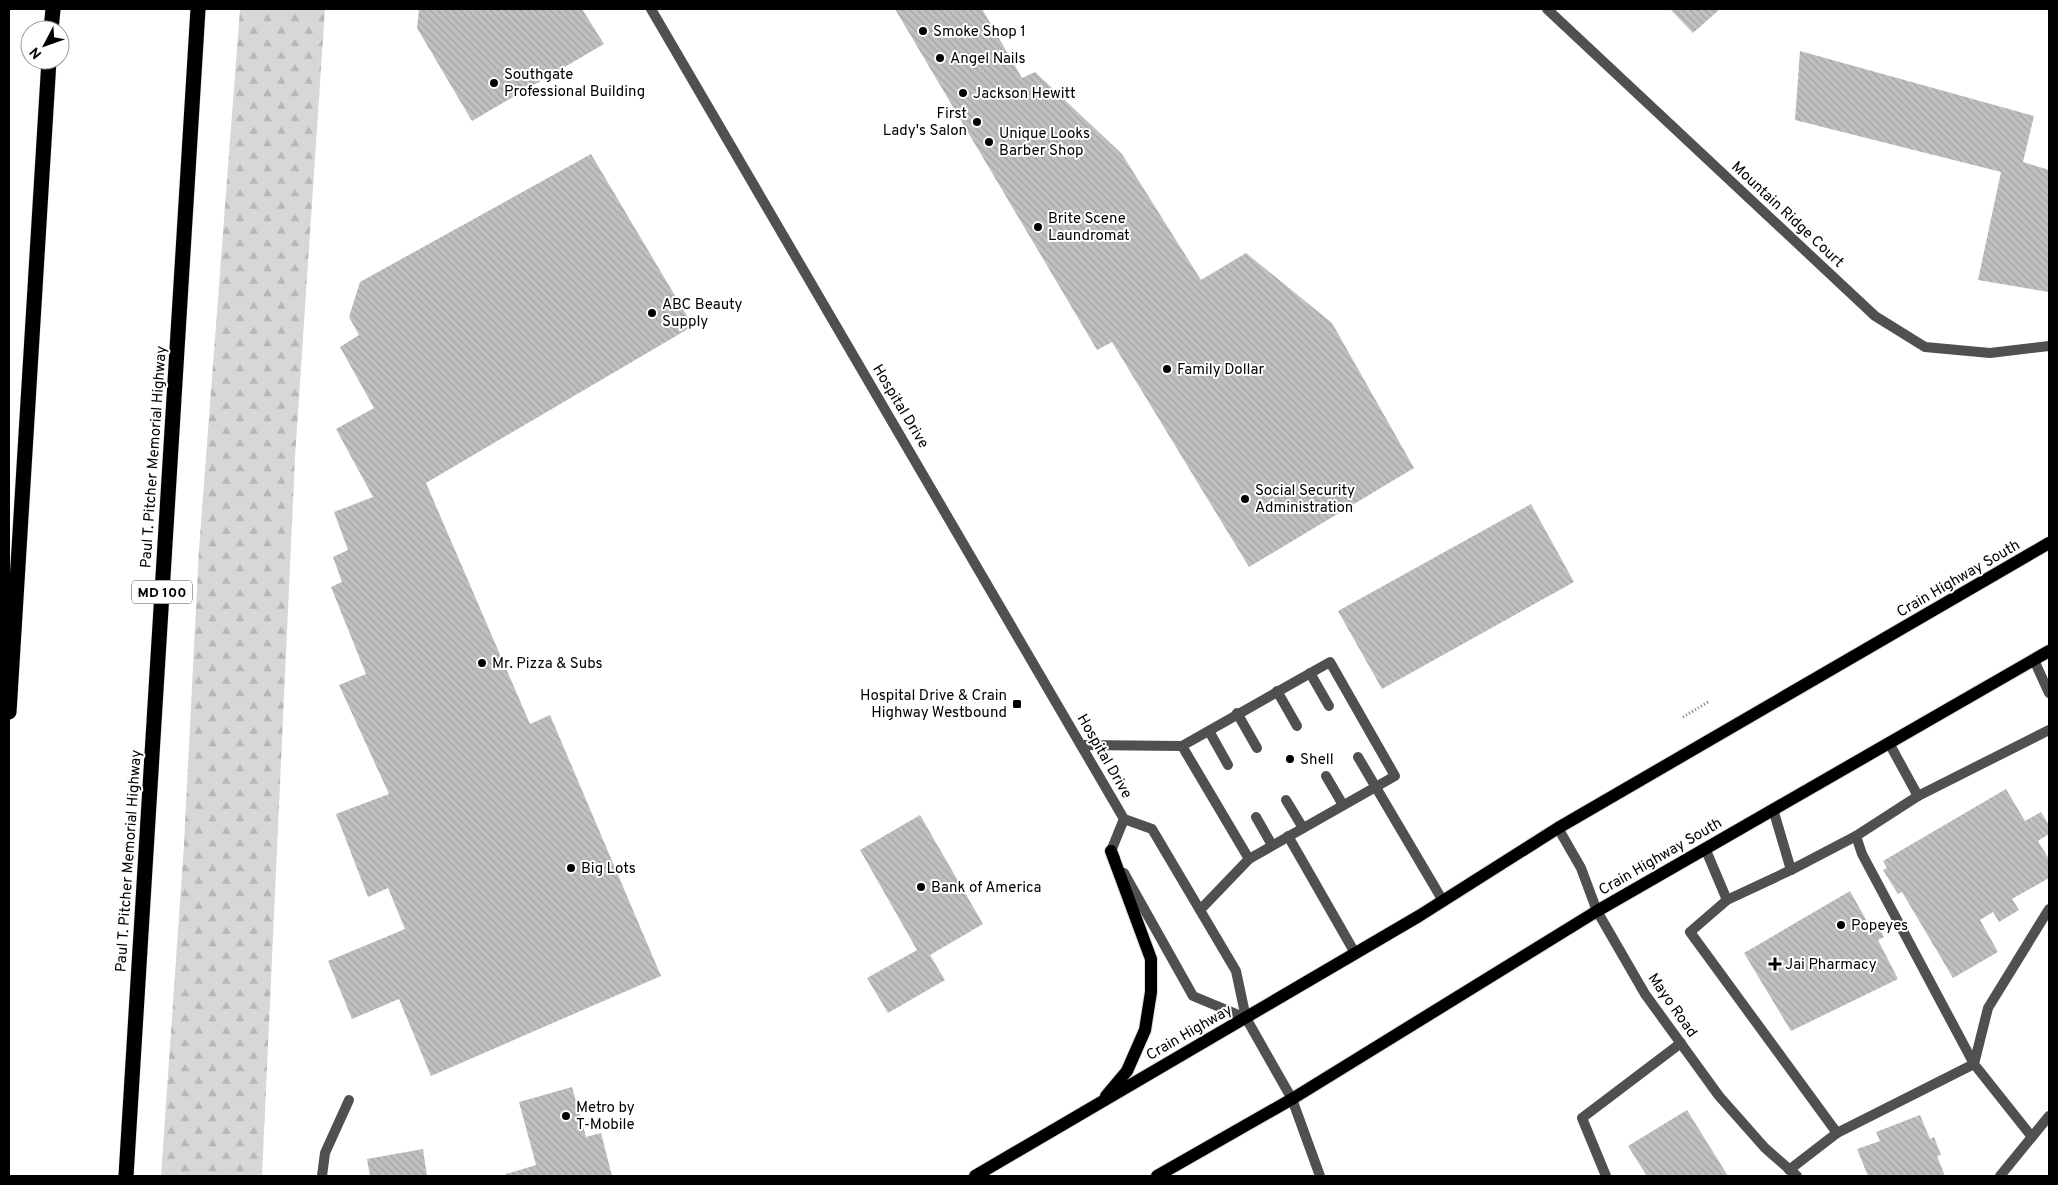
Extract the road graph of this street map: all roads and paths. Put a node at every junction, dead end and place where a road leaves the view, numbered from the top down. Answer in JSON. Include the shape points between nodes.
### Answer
{"nodes":[{"id":1,"x":198,"y":9,"type":"edge"},
{"id":2,"x":651,"y":9,"type":"edge"},
{"id":3,"x":1547,"y":9,"type":"edge"},
{"id":4,"x":49,"y":70,"type":"edge"},
{"id":5,"x":2049,"y":346,"type":"edge"},
{"id":6,"x":2049,"y":543,"type":"edge"},
{"id":7,"x":2049,"y":651,"type":"edge"},
{"id":8,"x":2034,"y":660,"type":"junction"},
{"id":9,"x":1310,"y":674,"type":"junction"},
{"id":10,"x":1277,"y":691,"type":"junction"},
{"id":11,"x":2049,"y":693,"type":"edge"},
{"id":12,"x":1708,"y":702,"type":"dead end"},
{"id":13,"x":1329,"y":706,"type":"dead end"},
{"id":14,"x":9,"y":712,"type":"edge"},
{"id":15,"x":1237,"y":714,"type":"junction"},
{"id":16,"x":1683,"y":716,"type":"dead end"},
{"id":17,"x":1298,"y":726,"type":"dead end"},
{"id":18,"x":2049,"y":730,"type":"edge"},
{"id":19,"x":1209,"y":731,"type":"junction"},
{"id":20,"x":1889,"y":743,"type":"junction"},
{"id":21,"x":1081,"y":745,"type":"junction"},
{"id":22,"x":1182,"y":746,"type":"junction"},
{"id":23,"x":1257,"y":748,"type":"dead end"},
{"id":24,"x":1358,"y":757,"type":"dead end"},
{"id":25,"x":1228,"y":765,"type":"dead end"},
{"id":26,"x":1326,"y":776,"type":"dead end"},
{"id":27,"x":1376,"y":787,"type":"junction"},
{"id":28,"x":1918,"y":796,"type":"junction"},
{"id":29,"x":1286,"y":800,"type":"dead end"},
{"id":30,"x":1343,"y":805,"type":"junction"},
{"id":31,"x":1773,"y":809,"type":"junction"},
{"id":32,"x":1256,"y":817,"type":"dead end"},
{"id":33,"x":1124,"y":819,"type":"junction"},
{"id":34,"x":1303,"y":828,"type":"junction"},
{"id":35,"x":1558,"y":828,"type":"junction"},
{"id":36,"x":1288,"y":836,"type":"junction"},
{"id":37,"x":1856,"y":836,"type":"junction"},
{"id":38,"x":1272,"y":845,"type":"junction"},
{"id":39,"x":1705,"y":848,"type":"junction"},
{"id":40,"x":1111,"y":851,"type":"junction"},
{"id":41,"x":1249,"y":858,"type":"junction"},
{"id":42,"x":1791,"y":870,"type":"junction"},
{"id":43,"x":1727,"y":900,"type":"junction"},
{"id":44,"x":1443,"y":901,"type":"junction"},
{"id":45,"x":1200,"y":910,"type":"junction"},
{"id":46,"x":1597,"y":910,"type":"junction"},
{"id":47,"x":2049,"y":910,"type":"edge"},
{"id":48,"x":1419,"y":916,"type":"joint"},
{"id":49,"x":1355,"y":953,"type":"junction"},
{"id":50,"x":1246,"y":1018,"type":"junction"},
{"id":51,"x":1681,"y":1043,"type":"junction"},
{"id":52,"x":1974,"y":1064,"type":"junction"},
{"id":53,"x":1292,"y":1099,"type":"junction"},
{"id":54,"x":349,"y":1100,"type":"dead end"},
{"id":55,"x":1100,"y":1103,"type":"junction"},
{"id":56,"x":2049,"y":1116,"type":"edge"},
{"id":57,"x":1836,"y":1133,"type":"junction"},
{"id":58,"x":2032,"y":1137,"type":"junction"},
{"id":59,"x":1793,"y":1173,"type":"edge"},
{"id":60,"x":126,"y":1176,"type":"edge"},
{"id":61,"x":322,"y":1176,"type":"edge"},
{"id":62,"x":975,"y":1176,"type":"edge"},
{"id":63,"x":1157,"y":1176,"type":"edge"},
{"id":64,"x":1320,"y":1176,"type":"edge"},
{"id":65,"x":1606,"y":1176,"type":"edge"},
{"id":66,"x":2000,"y":1176,"type":"edge"}],
"edges":[{"from":1,"to":60,"type":"highway","name":"Paul T. Pitcher Memorial Highway","number":"MD 100"},
{"from":2,"to":21,"type":"street","name":"Hospital Drive"},
{"from":3,"to":5,"type":"street","name":"Mountain Ridge Court","via":[[1874,316],[1925,347],[1990,353]]},
{"from":4,"to":14,"type":"highway"},
{"from":6,"to":35,"type":"main road","name":"Crain Highway South"},
{"from":7,"to":8,"type":"main road","name":"Crain Highway South"},
{"from":8,"to":11,"type":"street"},
{"from":8,"to":20,"type":"main road","name":"Crain Highway South"},
{"from":9,"to":10,"type":"street"},
{"from":9,"to":13,"type":"street"},
{"from":9,"to":27,"type":"street","via":[[1330,662],[1395,776]]},
{"from":10,"to":15,"type":"street"},
{"from":10,"to":17,"type":"street"},
{"from":12,"to":16,"type":"path"},
{"from":15,"to":19,"type":"street"},
{"from":15,"to":23,"type":"street"},
{"from":18,"to":28,"type":"street"},
{"from":19,"to":22,"type":"street"},
{"from":19,"to":25,"type":"street"},
{"from":20,"to":28,"type":"street"},
{"from":20,"to":31,"type":"main road","name":"Crain Highway South"},
{"from":21,"to":22,"type":"street"},
{"from":21,"to":33,"type":"street","name":"Hospital Drive"},
{"from":22,"to":41,"type":"street"},
{"from":24,"to":27,"type":"street"},
{"from":26,"to":30,"type":"street"},
{"from":27,"to":30,"type":"street"},
{"from":27,"to":44,"type":"street"},
{"from":28,"to":37,"type":"street"},
{"from":29,"to":34,"type":"street"},
{"from":30,"to":34,"type":"street"},
{"from":31,"to":39,"type":"main road","name":"Crain Highway South"},
{"from":31,"to":42,"type":"street"},
{"from":32,"to":38,"type":"street"},
{"from":33,"to":40,"type":"street","name":"Hospital Drive"},
{"from":33,"to":45,"type":"street","name":"Hospital Drive","via":[[1152,829]]},
{"from":34,"to":36,"type":"street"},
{"from":35,"to":44,"type":"main road","name":"Crain Highway South"},
{"from":35,"to":46,"type":"street","name":"Mayo Road","via":[[1581,868]]},
{"from":36,"to":38,"type":"street"},
{"from":36,"to":49,"type":"street"},
{"from":37,"to":42,"type":"street"},
{"from":37,"to":52,"type":"street","via":[[1862,854]]},
{"from":38,"to":41,"type":"street"},
{"from":39,"to":43,"type":"street"},
{"from":39,"to":46,"type":"main road","name":"Crain Highway South"},
{"from":40,"to":50,"type":"street","via":[[1193,996]]},
{"from":40,"to":55,"type":"main road","via":[[1151,959],[1151,992],[1145,1030],[1127,1071]]},
{"from":41,"to":45,"type":"street"},
{"from":42,"to":43,"type":"street"},
{"from":43,"to":57,"type":"street","via":[[1690,932]]},
{"from":44,"to":48,"type":"main road","name":"Crain Highway South"},
{"from":45,"to":50,"type":"street","name":"Hospital Drive","via":[[1236,971]]},
{"from":46,"to":51,"type":"street","name":"Mayo Road","via":[[1645,994]]},
{"from":46,"to":53,"type":"main road","name":"Crain Highway South"},
{"from":47,"to":52,"type":"street","via":[[1988,1008]]},
{"from":48,"to":49,"type":"main road","name":"Crain Highway"},
{"from":49,"to":50,"type":"main road","name":"Crain Highway"},
{"from":50,"to":53,"type":"street","name":"Hospital Drive"},
{"from":50,"to":55,"type":"main road","name":"Crain Highway"},
{"from":51,"to":59,"type":"street","name":"Mayo Road","via":[[1719,1096],[1765,1148]]},
{"from":51,"to":65,"type":"street","via":[[1582,1118]]},
{"from":52,"to":57,"type":"street"},
{"from":52,"to":58,"type":"street"},
{"from":53,"to":63,"type":"main road"},
{"from":53,"to":64,"type":"street","name":"Hospital Drive"},
{"from":54,"to":61,"type":"street","via":[[326,1153]]},
{"from":55,"to":62,"type":"main road","name":"Crain Highway"},
{"from":56,"to":58,"type":"street"},
{"from":57,"to":59,"type":"street"},
{"from":58,"to":66,"type":"street"}]}
